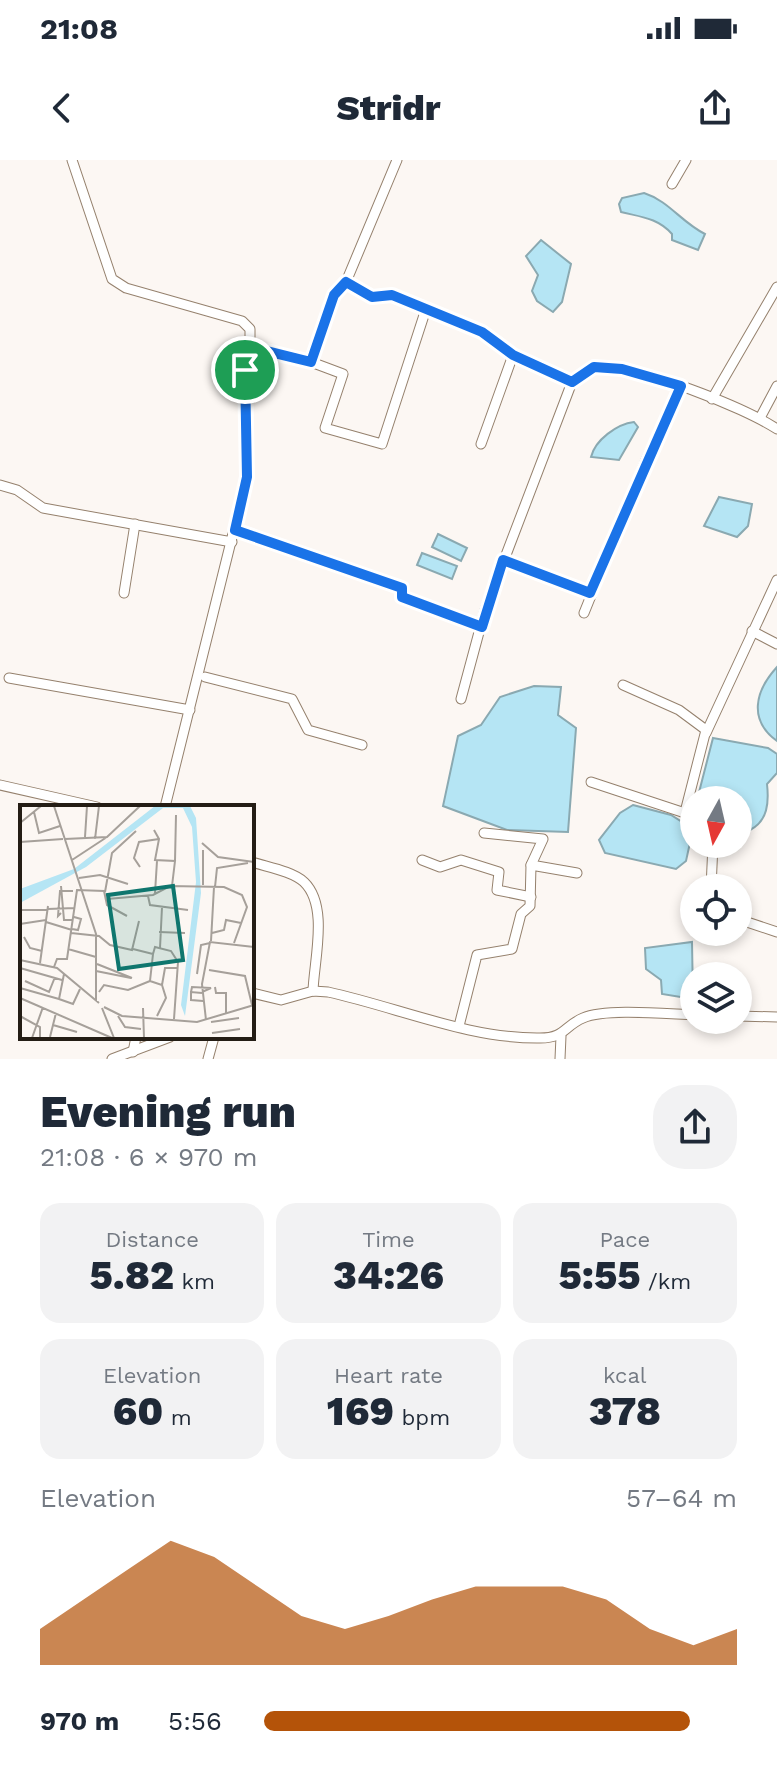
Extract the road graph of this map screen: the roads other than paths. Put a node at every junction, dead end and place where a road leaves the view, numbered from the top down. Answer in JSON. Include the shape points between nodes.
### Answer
{"nodes":[{"id":1,"x":72,"y":160,"type":"edge"},
{"id":2,"x":397,"y":160,"type":"edge"},
{"id":3,"x":686,"y":160,"type":"edge"},
{"id":4,"x":672,"y":184,"type":"dead end"},
{"id":5,"x":346,"y":282,"type":"junction"},
{"id":6,"x":777,"y":287,"type":"edge"},
{"id":7,"x":426,"y":309,"type":"junction"},
{"id":8,"x":250,"y":347,"type":"junction"},
{"id":9,"x":513,"y":355,"type":"junction"},
{"id":10,"x":311,"y":362,"type":"junction"},
{"id":11,"x":572,"y":382,"type":"junction"},
{"id":12,"x":681,"y":386,"type":"junction"},
{"id":13,"x":777,"y":386,"type":"edge"},
{"id":14,"x":712,"y":399,"type":"junction"},
{"id":15,"x":760,"y":418,"type":"junction"},
{"id":16,"x":777,"y":429,"type":"edge"},
{"id":17,"x":481,"y":444,"type":"dead end"},
{"id":18,"x":0,"y":485,"type":"edge"},
{"id":19,"x":135,"y":524,"type":"junction"},
{"id":20,"x":235,"y":530,"type":"junction"},
{"id":21,"x":232,"y":542,"type":"junction"},
{"id":22,"x":503,"y":560,"type":"junction"},
{"id":23,"x":777,"y":580,"type":"edge"},
{"id":24,"x":124,"y":593,"type":"dead end"},
{"id":25,"x":590,"y":593,"type":"junction"},
{"id":26,"x":584,"y":613,"type":"dead end"},
{"id":27,"x":482,"y":627,"type":"junction"},
{"id":28,"x":752,"y":631,"type":"junction"},
{"id":29,"x":777,"y":644,"type":"edge"},
{"id":30,"x":205,"y":677,"type":"dead end"},
{"id":31,"x":9,"y":678,"type":"dead end"},
{"id":32,"x":623,"y":685,"type":"dead end"},
{"id":33,"x":461,"y":699,"type":"dead end"},
{"id":34,"x":190,"y":710,"type":"junction"},
{"id":35,"x":706,"y":733,"type":"junction"},
{"id":36,"x":362,"y":745,"type":"dead end"},
{"id":37,"x":591,"y":782,"type":"dead end"},
{"id":38,"x":0,"y":785,"type":"edge"},
{"id":39,"x":696,"y":786,"type":"edge"},
{"id":40,"x":88,"y":805,"type":"edge"},
{"id":41,"x":166,"y":805,"type":"edge"},
{"id":42,"x":680,"y":811,"type":"edge"},
{"id":43,"x":484,"y":833,"type":"dead end"},
{"id":44,"x":422,"y":860,"type":"dead end"},
{"id":45,"x":254,"y":863,"type":"edge"},
{"id":46,"x":531,"y":865,"type":"junction"},
{"id":47,"x":577,"y":873,"type":"dead end"},
{"id":48,"x":531,"y":897,"type":"junction"},
{"id":49,"x":752,"y":924,"type":"edge"},
{"id":50,"x":777,"y":932,"type":"edge"},
{"id":51,"x":313,"y":991,"type":"junction"},
{"id":52,"x":254,"y":993,"type":"edge"},
{"id":53,"x":680,"y":1015,"type":"edge"},
{"id":54,"x":752,"y":1016,"type":"edge"},
{"id":55,"x":777,"y":1017,"type":"edge"},
{"id":56,"x":459,"y":1026,"type":"junction"},
{"id":57,"x":561,"y":1036,"type":"junction"},
{"id":58,"x":136,"y":1039,"type":"edge"},
{"id":59,"x":166,"y":1039,"type":"edge"},
{"id":60,"x":213,"y":1039,"type":"edge"},
{"id":61,"x":149,"y":1047,"type":"junction"},
{"id":62,"x":133,"y":1052,"type":"junction"},
{"id":63,"x":112,"y":1059,"type":"edge"},
{"id":64,"x":148,"y":1059,"type":"edge"},
{"id":65,"x":208,"y":1059,"type":"edge"},
{"id":66,"x":560,"y":1059,"type":"edge"}],
"edges":[{"from":1,"to":8,"type":"street","via":[[112,279],[126,288],[242,321],[250,329]]},
{"from":2,"to":5,"type":"street"},
{"from":3,"to":4,"type":"street"},
{"from":5,"to":7,"type":"street","via":[[372,297],[392,295]]},
{"from":5,"to":10,"type":"street","via":[[334,295]]},
{"from":6,"to":14,"type":"street"},
{"from":7,"to":9,"type":"street","via":[[482,332]]},
{"from":7,"to":10,"type":"street","via":[[382,444],[325,428],[343,374]]},
{"from":8,"to":10,"type":"street"},
{"from":8,"to":20,"type":"street","via":[[245,370],[247,477]]},
{"from":9,"to":11,"type":"street"},
{"from":9,"to":17,"type":"street"},
{"from":11,"to":12,"type":"street","via":[[594,367],[622,369]]},
{"from":11,"to":22,"type":"street"},
{"from":12,"to":14,"type":"street"},
{"from":12,"to":25,"type":"street"},
{"from":13,"to":15,"type":"street"},
{"from":14,"to":15,"type":"street"},
{"from":15,"to":16,"type":"street"},
{"from":18,"to":19,"type":"street","via":[[43,508]]},
{"from":19,"to":21,"type":"street"},
{"from":19,"to":24,"type":"street"},
{"from":20,"to":21,"type":"street"},
{"from":20,"to":27,"type":"street","via":[[402,588],[402,597]]},
{"from":21,"to":34,"type":"street"},
{"from":22,"to":25,"type":"street"},
{"from":22,"to":27,"type":"street"},
{"from":23,"to":28,"type":"street"},
{"from":25,"to":26,"type":"street"},
{"from":27,"to":33,"type":"street"},
{"from":28,"to":29,"type":"street"},
{"from":28,"to":35,"type":"street"},
{"from":30,"to":36,"type":"street","via":[[292,699],[308,730]]},
{"from":31,"to":34,"type":"street"},
{"from":32,"to":35,"type":"street","via":[[679,710]]},
{"from":34,"to":41,"type":"street"},
{"from":35,"to":39,"type":"street"},
{"from":37,"to":42,"type":"street"},
{"from":38,"to":40,"type":"street"},
{"from":43,"to":46,"type":"street","via":[[543,839]]},
{"from":44,"to":48,"type":"street","via":[[440,867],[461,860],[499,872],[497,890]]},
{"from":45,"to":51,"type":"street","via":[[299,879],[312,896],[318,911]]},
{"from":46,"to":47,"type":"street"},
{"from":46,"to":48,"type":"street"},
{"from":48,"to":56,"type":"street","via":[[512,949],[477,955]]},
{"from":49,"to":50,"type":"street"},
{"from":51,"to":52,"type":"street","via":[[281,1000]]},
{"from":51,"to":56,"type":"street"},
{"from":53,"to":57,"type":"street","via":[[583,1018]]},
{"from":54,"to":55,"type":"street"},
{"from":56,"to":57,"type":"street","via":[[531,1038]]},
{"from":57,"to":66,"type":"street"},
{"from":58,"to":62,"type":"street"},
{"from":59,"to":61,"type":"street"},
{"from":60,"to":65,"type":"street"},
{"from":61,"to":62,"type":"street"},
{"from":61,"to":64,"type":"street"},
{"from":62,"to":63,"type":"street"}]}
